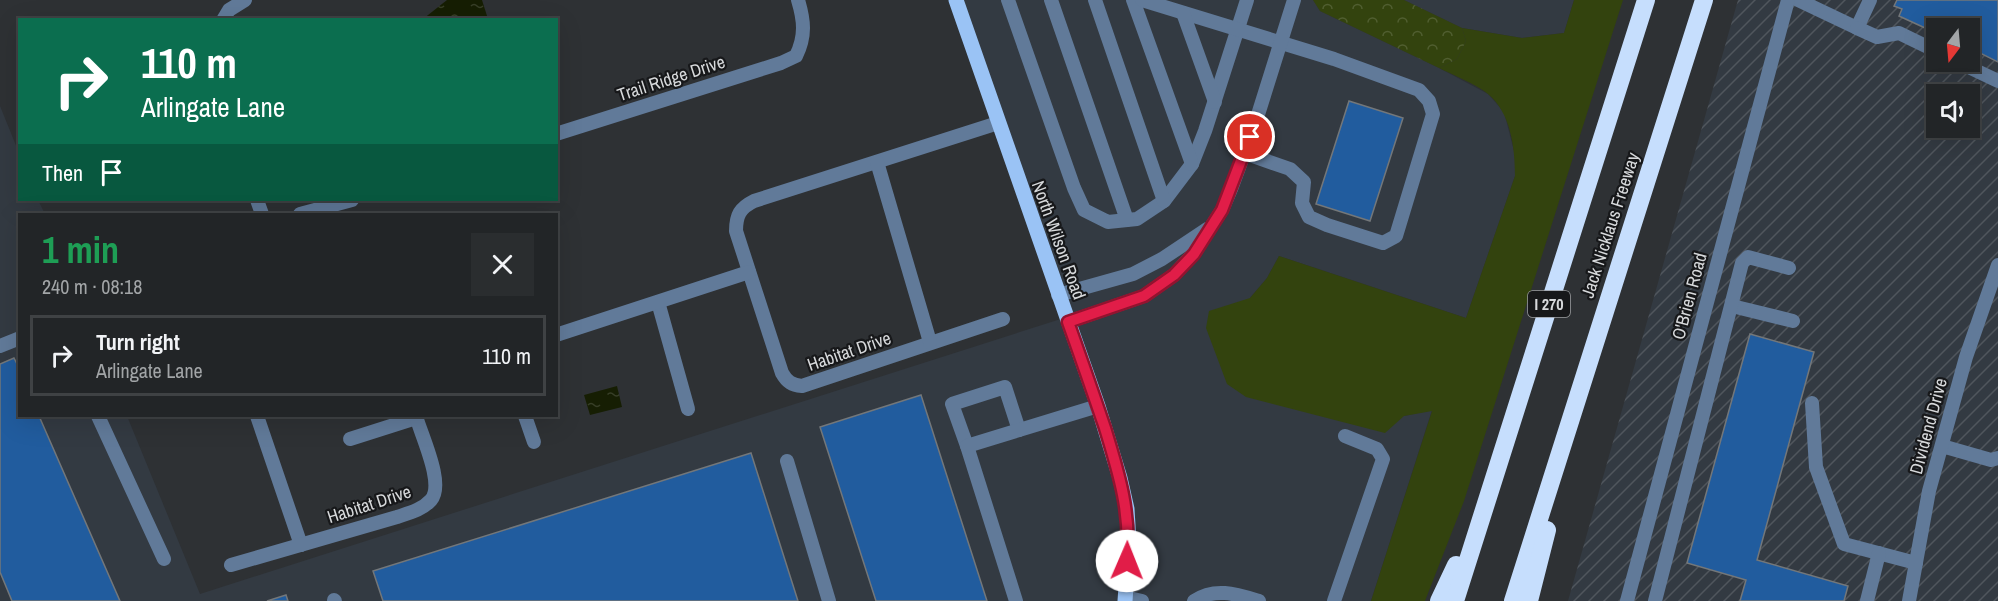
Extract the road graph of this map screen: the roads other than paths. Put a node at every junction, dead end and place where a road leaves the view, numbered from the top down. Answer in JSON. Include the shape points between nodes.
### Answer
{"nodes":[{"id":1,"x":245,"y":0,"type":"edge"},
{"id":2,"x":798,"y":0,"type":"edge"},
{"id":3,"x":956,"y":0,"type":"edge"},
{"id":4,"x":1008,"y":0,"type":"edge"},
{"id":5,"x":1051,"y":0,"type":"edge"},
{"id":6,"x":1095,"y":0,"type":"edge"},
{"id":7,"x":1133,"y":0,"type":"edge"},
{"id":8,"x":1142,"y":0,"type":"edge"},
{"id":9,"x":1247,"y":0,"type":"edge"},
{"id":10,"x":1294,"y":0,"type":"edge"},
{"id":11,"x":1646,"y":0,"type":"edge"},
{"id":12,"x":1704,"y":0,"type":"edge"},
{"id":13,"x":1788,"y":0,"type":"edge"},
{"id":14,"x":1798,"y":0,"type":"edge"},
{"id":15,"x":1870,"y":0,"type":"edge"},
{"id":16,"x":1182,"y":13,"type":"junction"},
{"id":17,"x":224,"y":18,"type":"edge"},
{"id":18,"x":1857,"y":28,"type":"junction"},
{"id":19,"x":1238,"y":30,"type":"junction"},
{"id":20,"x":1280,"y":44,"type":"junction"},
{"id":21,"x":1926,"y":46,"type":"edge"},
{"id":22,"x":1979,"y":72,"type":"edge"},
{"id":23,"x":1998,"y":81,"type":"edge"},
{"id":24,"x":1215,"y":102,"type":"junction"},
{"id":25,"x":998,"y":123,"type":"junction"},
{"id":26,"x":558,"y":133,"type":"edge"},
{"id":27,"x":1244,"y":153,"type":"junction"},
{"id":28,"x":877,"y":162,"type":"junction"},
{"id":29,"x":1192,"y":164,"type":"junction"},
{"id":30,"x":348,"y":201,"type":"edge"},
{"id":31,"x":1164,"y":201,"type":"junction"},
{"id":32,"x":304,"y":213,"type":"edge"},
{"id":33,"x":1127,"y":220,"type":"junction"},
{"id":34,"x":1212,"y":227,"type":"junction"},
{"id":35,"x":1789,"y":268,"type":"dead end"},
{"id":36,"x":1997,"y":269,"type":"edge"},
{"id":37,"x":749,"y":272,"type":"junction"},
{"id":38,"x":1058,"y":295,"type":"junction"},
{"id":39,"x":658,"y":302,"type":"junction"},
{"id":40,"x":1732,"y":306,"type":"junction"},
{"id":41,"x":1003,"y":319,"type":"dead end"},
{"id":42,"x":1793,"y":321,"type":"dead end"},
{"id":43,"x":1068,"y":322,"type":"junction"},
{"id":44,"x":558,"y":334,"type":"edge"},
{"id":45,"x":18,"y":339,"type":"edge"},
{"id":46,"x":930,"y":342,"type":"junction"},
{"id":47,"x":0,"y":346,"type":"edge"},
{"id":48,"x":1591,"y":355,"type":"junction"},
{"id":49,"x":1812,"y":403,"type":"dead end"},
{"id":50,"x":1098,"y":406,"type":"junction"},
{"id":51,"x":688,"y":409,"type":"dead end"},
{"id":52,"x":98,"y":417,"type":"edge"},
{"id":53,"x":257,"y":417,"type":"edge"},
{"id":54,"x":416,"y":417,"type":"edge"},
{"id":55,"x":525,"y":417,"type":"edge"},
{"id":56,"x":1019,"y":430,"type":"junction"},
{"id":57,"x":1345,"y":436,"type":"dead end"},
{"id":58,"x":350,"y":439,"type":"dead end"},
{"id":59,"x":534,"y":442,"type":"dead end"},
{"id":60,"x":967,"y":446,"type":"junction"},
{"id":61,"x":1941,"y":446,"type":"junction"},
{"id":62,"x":1996,"y":460,"type":"edge"},
{"id":63,"x":787,"y":461,"type":"dead end"},
{"id":64,"x":1488,"y":498,"type":"junction"},
{"id":65,"x":301,"y":545,"type":"junction"},
{"id":66,"x":1879,"y":553,"type":"junction"},
{"id":67,"x":164,"y":559,"type":"dead end"},
{"id":68,"x":1916,"y":563,"type":"junction"},
{"id":69,"x":231,"y":565,"type":"dead end"},
{"id":70,"x":1125,"y":599,"type":"edge"},
{"id":71,"x":829,"y":601,"type":"edge"},
{"id":72,"x":1016,"y":601,"type":"edge"},
{"id":73,"x":1142,"y":601,"type":"edge"},
{"id":74,"x":1194,"y":601,"type":"edge"},
{"id":75,"x":1259,"y":601,"type":"edge"},
{"id":76,"x":1334,"y":601,"type":"edge"},
{"id":77,"x":1439,"y":601,"type":"edge"},
{"id":78,"x":1455,"y":601,"type":"edge"},
{"id":79,"x":1513,"y":601,"type":"edge"},
{"id":80,"x":1529,"y":601,"type":"edge"},
{"id":81,"x":1627,"y":601,"type":"edge"},
{"id":82,"x":1655,"y":601,"type":"edge"},
{"id":83,"x":1867,"y":601,"type":"edge"},
{"id":84,"x":1909,"y":601,"type":"edge"}],
"edges":[{"from":1,"to":17,"type":"street"},
{"from":2,"to":26,"type":"street","name":"Trail Ridge Drive","via":[[804,30],[796,56]]},
{"from":3,"to":25,"type":"main road","name":"North Wilson Road"},
{"from":4,"to":33,"type":"street","via":[[1084,210],[1108,222]]},
{"from":5,"to":33,"type":"street"},
{"from":6,"to":31,"type":"street"},
{"from":7,"to":29,"type":"street"},
{"from":8,"to":16,"type":"street"},
{"from":9,"to":19,"type":"street"},
{"from":10,"to":20,"type":"street"},
{"from":11,"to":64,"type":"highway","name":"Jack Nicklaus Freeway","number":"I 270"},
{"from":12,"to":48,"type":"highway","name":"Jack Nicklaus Freeway"},
{"from":13,"to":81,"type":"street","name":"O'Brien Road"},
{"from":14,"to":18,"type":"street"},
{"from":15,"to":18,"type":"street"},
{"from":16,"to":19,"type":"street"},
{"from":16,"to":24,"type":"street"},
{"from":18,"to":21,"type":"street","via":[[1877,37],[1899,33]]},
{"from":19,"to":20,"type":"street"},
{"from":19,"to":24,"type":"street"},
{"from":20,"to":27,"type":"street"},
{"from":20,"to":27,"type":"street","via":[[1419,90],[1429,101],[1433,114],[1396,236],[1383,243],[1309,217],[1302,203],[1304,182],[1290,169]]},
{"from":22,"to":23,"type":"street"},
{"from":24,"to":29,"type":"street"},
{"from":25,"to":28,"type":"street","name":"Habitat Drive"},
{"from":25,"to":38,"type":"main road","name":"North Wilson Road"},
{"from":27,"to":34,"type":"street"},
{"from":28,"to":37,"type":"street","name":"Habitat Drive","via":[[743,207],[736,218],[736,231]]},
{"from":28,"to":46,"type":"street"},
{"from":29,"to":31,"type":"street"},
{"from":30,"to":32,"type":"street"},
{"from":31,"to":33,"type":"street","via":[[1137,219]]},
{"from":34,"to":38,"type":"street","via":[[1133,274]]},
{"from":34,"to":43,"type":"street","via":[[1174,275],[1144,296]]},
{"from":35,"to":40,"type":"street","via":[[1748,257],[1742,263]]},
{"from":36,"to":61,"type":"street","name":"Dividend Drive","via":[[1966,357]]},
{"from":37,"to":39,"type":"street"},
{"from":37,"to":46,"type":"street","name":"Habitat Drive","via":[[782,373],[794,385],[802,386]]},
{"from":38,"to":43,"type":"main road","name":"North Wilson Road"},
{"from":39,"to":44,"type":"street"},
{"from":39,"to":51,"type":"street"},
{"from":40,"to":42,"type":"street"},
{"from":40,"to":82,"type":"street"},
{"from":41,"to":46,"type":"street","name":"Habitat Drive"},
{"from":43,"to":50,"type":"main road","name":"North Wilson Road"},
{"from":45,"to":47,"type":"street"},
{"from":48,"to":79,"type":"highway","name":"Jack Nicklaus Freeway"},
{"from":48,"to":80,"type":"highway"},
{"from":49,"to":66,"type":"street","via":[[1816,468],[1844,544]]},
{"from":50,"to":56,"type":"street"},
{"from":50,"to":70,"type":"main road","name":"North Wilson Road","via":[[1127,509]]},
{"from":52,"to":67,"type":"street"},
{"from":53,"to":65,"type":"street"},
{"from":54,"to":58,"type":"street"},
{"from":54,"to":65,"type":"street","name":"Habitat Drive","via":[[436,480],[433,498],[415,511]]},
{"from":55,"to":59,"type":"street"},
{"from":56,"to":60,"type":"street"},
{"from":56,"to":60,"type":"street","via":[[1005,387],[952,405]]},
{"from":57,"to":76,"type":"street","via":[[1377,449],[1383,459]]},
{"from":60,"to":72,"type":"street"},
{"from":61,"to":62,"type":"street"},
{"from":61,"to":68,"type":"street","name":"Dividend Drive"},
{"from":63,"to":71,"type":"street"},
{"from":64,"to":77,"type":"highway"},
{"from":64,"to":78,"type":"highway","name":"Jack Nicklaus Freeway","number":"I 270"},
{"from":65,"to":69,"type":"street","name":"Habitat Drive"},
{"from":66,"to":68,"type":"street"},
{"from":66,"to":83,"type":"street"},
{"from":68,"to":84,"type":"street","name":"Dividend Drive"},
{"from":70,"to":73,"type":"street"},
{"from":74,"to":75,"type":"street","via":[[1216,592]]}]}
